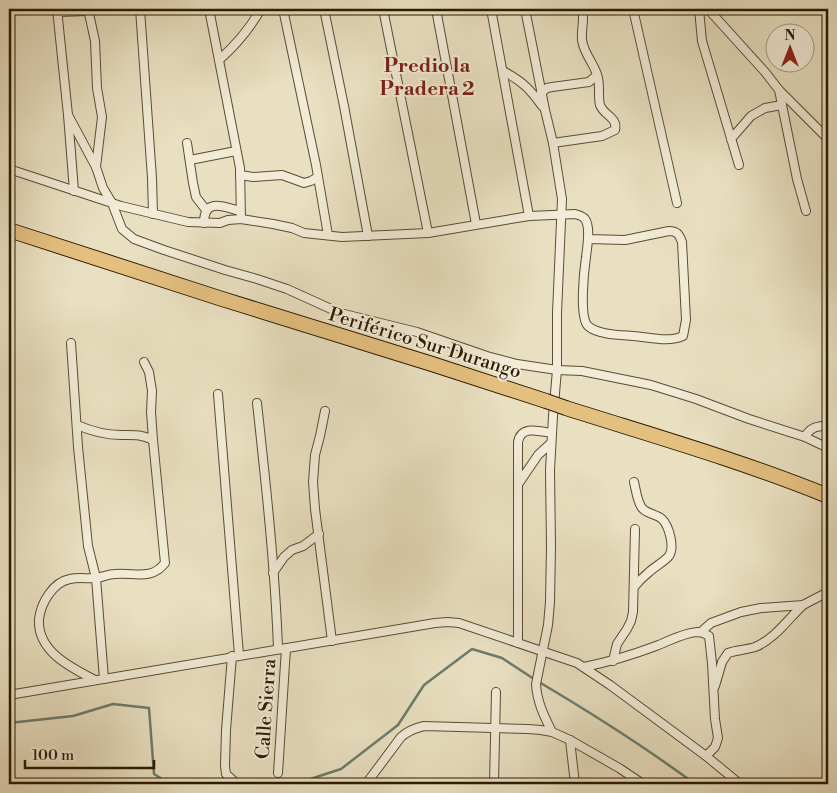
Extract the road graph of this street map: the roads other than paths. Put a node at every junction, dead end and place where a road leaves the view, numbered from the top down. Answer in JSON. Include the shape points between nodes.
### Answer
{"nodes":[{"id":1,"x":140,"y":9,"type":"edge"},
{"id":2,"x":209,"y":9,"type":"edge"},
{"id":3,"x":261,"y":9,"type":"edge"},
{"id":4,"x":283,"y":9,"type":"edge"},
{"id":5,"x":324,"y":9,"type":"edge"},
{"id":6,"x":383,"y":9,"type":"edge"},
{"id":7,"x":436,"y":9,"type":"edge"},
{"id":8,"x":491,"y":9,"type":"edge"},
{"id":9,"x":525,"y":9,"type":"edge"},
{"id":10,"x":582,"y":9,"type":"edge"},
{"id":11,"x":633,"y":9,"type":"edge"},
{"id":12,"x":699,"y":9,"type":"edge"},
{"id":13,"x":708,"y":9,"type":"edge"},
{"id":14,"x":58,"y":10,"type":"edge"},
{"id":15,"x":88,"y":10,"type":"edge"},
{"id":16,"x":219,"y":60,"type":"junction"},
{"id":17,"x":503,"y":71,"type":"junction"},
{"id":18,"x":597,"y":75,"type":"junction"},
{"id":19,"x":779,"y":90,"type":"junction"},
{"id":20,"x":541,"y":93,"type":"junction"},
{"id":21,"x":782,"y":105,"type":"junction"},
{"id":22,"x":545,"y":110,"type":"junction"},
{"id":23,"x":68,"y":114,"type":"junction"},
{"id":24,"x":731,"y":139,"type":"junction"},
{"id":25,"x":828,"y":139,"type":"edge"},
{"id":26,"x":187,"y":143,"type":"dead end"},
{"id":27,"x":553,"y":143,"type":"junction"},
{"id":28,"x":236,"y":151,"type":"junction"},
{"id":29,"x":190,"y":160,"type":"junction"},
{"id":30,"x":739,"y":165,"type":"dead end"},
{"id":31,"x":96,"y":167,"type":"junction"},
{"id":32,"x":9,"y":169,"type":"edge"},
{"id":33,"x":240,"y":175,"type":"junction"},
{"id":34,"x":318,"y":177,"type":"junction"},
{"id":35,"x":74,"y":190,"type":"junction"},
{"id":36,"x":112,"y":203,"type":"junction"},
{"id":37,"x":677,"y":203,"type":"dead end"},
{"id":38,"x":206,"y":210,"type":"junction"},
{"id":39,"x":806,"y":211,"type":"dead end"},
{"id":40,"x":153,"y":214,"type":"junction"},
{"id":41,"x":561,"y":214,"type":"junction"},
{"id":42,"x":241,"y":215,"type":"junction"},
{"id":43,"x":529,"y":216,"type":"junction"},
{"id":44,"x":204,"y":223,"type":"junction"},
{"id":45,"x":476,"y":224,"type":"junction"},
{"id":46,"x":9,"y":230,"type":"edge"},
{"id":47,"x":428,"y":233,"type":"junction"},
{"id":48,"x":328,"y":235,"type":"junction"},
{"id":49,"x":368,"y":236,"type":"junction"},
{"id":50,"x":588,"y":239,"type":"junction"},
{"id":51,"x":71,"y":343,"type":"dead end"},
{"id":52,"x":144,"y":362,"type":"dead end"},
{"id":53,"x":557,"y":370,"type":"junction"},
{"id":54,"x":218,"y":394,"type":"dead end"},
{"id":55,"x":257,"y":403,"type":"dead end"},
{"id":56,"x":325,"y":412,"type":"dead end"},
{"id":57,"x":77,"y":425,"type":"junction"},
{"id":58,"x":828,"y":425,"type":"edge"},
{"id":59,"x":552,"y":433,"type":"junction"},
{"id":60,"x":805,"y":437,"type":"junction"},
{"id":61,"x":153,"y":440,"type":"junction"},
{"id":62,"x":552,"y":443,"type":"junction"},
{"id":63,"x":828,"y":448,"type":"edge"},
{"id":64,"x":634,"y":482,"type":"dead end"},
{"id":65,"x":519,"y":483,"type":"junction"},
{"id":66,"x":828,"y":496,"type":"edge"},
{"id":67,"x":635,"y":529,"type":"dead end"},
{"id":68,"x":319,"y":534,"type":"junction"},
{"id":69,"x":273,"y":573,"type":"junction"},
{"id":70,"x":96,"y":578,"type":"junction"},
{"id":71,"x":634,"y":587,"type":"junction"},
{"id":72,"x":828,"y":592,"type":"edge"},
{"id":73,"x":803,"y":605,"type":"junction"},
{"id":74,"x":700,"y":632,"type":"junction"},
{"id":75,"x":332,"y":641,"type":"junction"},
{"id":76,"x":518,"y":643,"type":"junction"},
{"id":77,"x":282,"y":648,"type":"junction"},
{"id":78,"x":543,"y":651,"type":"junction"},
{"id":79,"x":236,"y":656,"type":"junction"},
{"id":80,"x":613,"y":661,"type":"junction"},
{"id":81,"x":584,"y":667,"type":"junction"},
{"id":82,"x":104,"y":679,"type":"junction"},
{"id":83,"x":95,"y":680,"type":"junction"},
{"id":84,"x":496,"y":692,"type":"dead end"},
{"id":85,"x":713,"y":692,"type":"junction"},
{"id":86,"x":9,"y":695,"type":"edge"},
{"id":87,"x":495,"y":728,"type":"junction"},
{"id":88,"x":552,"y":732,"type":"junction"},
{"id":89,"x":570,"y":740,"type":"junction"},
{"id":90,"x":706,"y":756,"type":"junction"},
{"id":91,"x":278,"y":773,"type":"dead end"},
{"id":92,"x":237,"y":784,"type":"edge"},
{"id":93,"x":366,"y":784,"type":"edge"},
{"id":94,"x":494,"y":784,"type":"edge"},
{"id":95,"x":575,"y":784,"type":"edge"},
{"id":96,"x":644,"y":784,"type":"edge"},
{"id":97,"x":740,"y":784,"type":"edge"}],
"edges":[{"from":1,"to":40,"type":"street"},
{"from":2,"to":16,"type":"street"},
{"from":3,"to":16,"type":"street","via":[[245,33]]},
{"from":4,"to":34,"type":"street"},
{"from":5,"to":49,"type":"street"},
{"from":6,"to":47,"type":"street"},
{"from":7,"to":45,"type":"street"},
{"from":8,"to":17,"type":"street"},
{"from":9,"to":20,"type":"street"},
{"from":10,"to":18,"type":"street","via":[[584,49]]},
{"from":11,"to":37,"type":"street"},
{"from":12,"to":24,"type":"street","via":[[702,42]]},
{"from":13,"to":19,"type":"street"},
{"from":14,"to":15,"type":"street"},
{"from":14,"to":23,"type":"street"},
{"from":15,"to":31,"type":"street","via":[[95,41],[102,117]]},
{"from":16,"to":28,"type":"street"},
{"from":17,"to":22,"type":"street","via":[[532,91]]},
{"from":17,"to":43,"type":"street"},
{"from":18,"to":20,"type":"street","via":[[589,82],[547,88]]},
{"from":18,"to":27,"type":"street","via":[[600,105],[615,122],[615,130],[602,136]]},
{"from":19,"to":21,"type":"street"},
{"from":19,"to":25,"type":"street"},
{"from":20,"to":22,"type":"street"},
{"from":21,"to":24,"type":"street","via":[[765,108],[751,116]]},
{"from":21,"to":39,"type":"street"},
{"from":22,"to":27,"type":"street"},
{"from":23,"to":31,"type":"street"},
{"from":23,"to":35,"type":"street"},
{"from":24,"to":30,"type":"street"},
{"from":26,"to":29,"type":"street"},
{"from":27,"to":41,"type":"street","via":[[562,199]]},
{"from":28,"to":29,"type":"street"},
{"from":28,"to":33,"type":"street"},
{"from":29,"to":38,"type":"street","via":[[196,197]]},
{"from":31,"to":36,"type":"street"},
{"from":32,"to":35,"type":"street"},
{"from":33,"to":34,"type":"street","via":[[282,176],[304,183]]},
{"from":33,"to":42,"type":"street"},
{"from":34,"to":48,"type":"street"},
{"from":35,"to":36,"type":"street"},
{"from":36,"to":40,"type":"street"},
{"from":36,"to":53,"type":"street","via":[[122,229],[134,239],[286,289],[340,313],[417,332],[517,364]]},
{"from":38,"to":42,"type":"street","via":[[215,205]]},
{"from":38,"to":44,"type":"street"},
{"from":40,"to":44,"type":"street"},
{"from":41,"to":43,"type":"street"},
{"from":41,"to":50,"type":"street","via":[[575,214],[586,220]]},
{"from":41,"to":53,"type":"street"},
{"from":42,"to":44,"type":"street","via":[[220,223]]},
{"from":42,"to":48,"type":"street","via":[[304,233]]},
{"from":43,"to":45,"type":"street"},
{"from":45,"to":47,"type":"street"},
{"from":46,"to":66,"type":"highway","name":"Periférico Sur Durango","bridge":true,"via":[[735,461]]},
{"from":47,"to":49,"type":"street"},
{"from":48,"to":49,"type":"street"},
{"from":50,"to":50,"type":"street","via":[[625,240],[669,231],[679,235],[686,320],[683,336],[672,340],[612,334],[587,325],[583,294]]},
{"from":51,"to":57,"type":"street"},
{"from":52,"to":61,"type":"street","via":[[152,391]]},
{"from":53,"to":59,"type":"street"},
{"from":53,"to":60,"type":"street","via":[[582,371],[651,385]]},
{"from":54,"to":79,"type":"street"},
{"from":55,"to":69,"type":"street","name":"Calle Sierra"},
{"from":56,"to":68,"type":"street","via":[[315,455],[313,482]]},
{"from":57,"to":61,"type":"street","via":[[95,432],[136,434]]},
{"from":57,"to":70,"type":"street","via":[[88,546]]},
{"from":58,"to":60,"type":"street","via":[[813,428]]},
{"from":59,"to":62,"type":"street"},
{"from":59,"to":65,"type":"street","via":[[532,430],[519,436]]},
{"from":60,"to":63,"type":"street"},
{"from":61,"to":70,"type":"street","via":[[165,563],[154,573]]},
{"from":62,"to":65,"type":"street","via":[[538,455]]},
{"from":62,"to":78,"type":"street","via":[[550,602]]},
{"from":64,"to":71,"type":"street","via":[[643,510],[661,518],[668,529],[672,551]]},
{"from":65,"to":76,"type":"street"},
{"from":67,"to":71,"type":"street"},
{"from":68,"to":69,"type":"street","via":[[292,550]]},
{"from":68,"to":75,"type":"street"},
{"from":69,"to":77,"type":"street","name":"Calle Sierra"},
{"from":70,"to":82,"type":"street"},
{"from":70,"to":83,"type":"street","via":[[60,582],[47,596],[39,618],[45,645],[56,656]]},
{"from":71,"to":80,"type":"street","via":[[631,621],[617,644]]},
{"from":72,"to":73,"type":"street"},
{"from":73,"to":74,"type":"street","via":[[741,612]]},
{"from":73,"to":85,"type":"street","via":[[764,642],[728,654],[722,662]]},
{"from":74,"to":80,"type":"street"},
{"from":74,"to":85,"type":"street","via":[[708,636]]},
{"from":75,"to":76,"type":"street","via":[[448,622]]},
{"from":75,"to":77,"type":"street"},
{"from":76,"to":78,"type":"street"},
{"from":77,"to":79,"type":"street"},
{"from":77,"to":91,"type":"street","name":"Calle Sierra"},
{"from":78,"to":81,"type":"street"},
{"from":78,"to":88,"type":"street","via":[[536,684],[539,705]]},
{"from":79,"to":82,"type":"street"},
{"from":79,"to":92,"type":"street","via":[[225,759],[226,774]]},
{"from":80,"to":81,"type":"street"},
{"from":81,"to":90,"type":"street"},
{"from":82,"to":83,"type":"street"},
{"from":83,"to":86,"type":"street"},
{"from":84,"to":87,"type":"street"},
{"from":85,"to":90,"type":"street","via":[[718,738]]},
{"from":87,"to":88,"type":"street"},
{"from":87,"to":93,"type":"street","via":[[424,726],[408,731],[400,737]]},
{"from":87,"to":94,"type":"street"},
{"from":88,"to":89,"type":"street"},
{"from":89,"to":95,"type":"street"},
{"from":89,"to":96,"type":"street"},
{"from":90,"to":97,"type":"street"}]}
